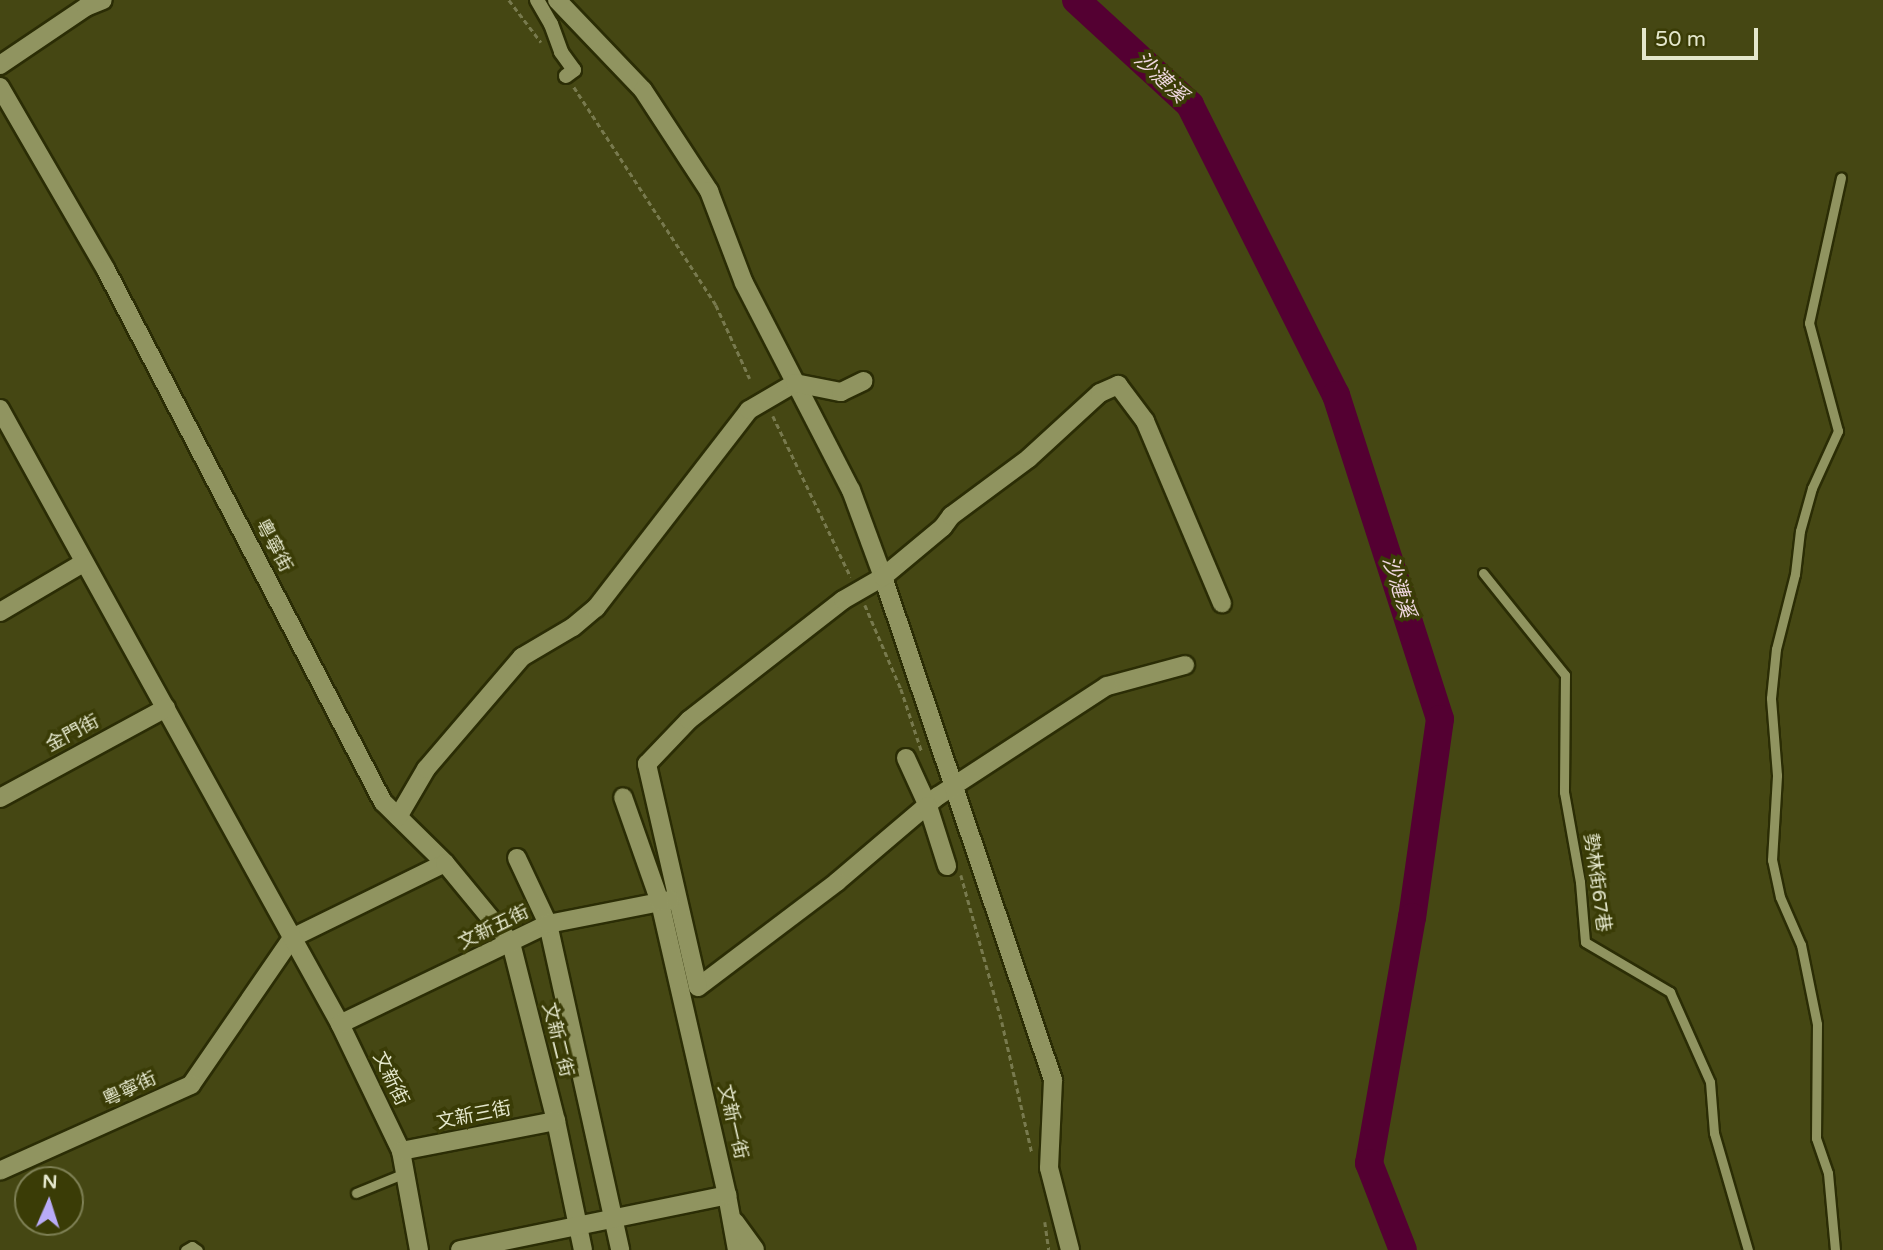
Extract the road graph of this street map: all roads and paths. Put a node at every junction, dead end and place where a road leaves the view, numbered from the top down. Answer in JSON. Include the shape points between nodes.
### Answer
{"nodes":[{"id":1,"x":509,"y":0,"type":"edge"},
{"id":2,"x":537,"y":0,"type":"edge"},
{"id":3,"x":557,"y":0,"type":"edge"},
{"id":4,"x":91,"y":2,"type":"edge"},
{"id":5,"x":542,"y":44,"type":"dead end"},
{"id":6,"x":0,"y":65,"type":"edge"},
{"id":7,"x":566,"y":76,"type":"joint"},
{"id":8,"x":0,"y":87,"type":"edge"},
{"id":9,"x":1841,"y":177,"type":"dead end"},
{"id":10,"x":750,"y":379,"type":"dead end"},
{"id":11,"x":864,"y":381,"type":"dead end"},
{"id":12,"x":796,"y":383,"type":"junction"},
{"id":13,"x":765,"y":400,"type":"junction"},
{"id":14,"x":0,"y":409,"type":"edge"},
{"id":15,"x":83,"y":563,"type":"junction"},
{"id":16,"x":1483,"y":573,"type":"dead end"},
{"id":17,"x":883,"y":577,"type":"junction"},
{"id":18,"x":853,"y":581,"type":"dead end"},
{"id":19,"x":863,"y":602,"type":"dead end"},
{"id":20,"x":1222,"y":603,"type":"dead end"},
{"id":21,"x":0,"y":612,"type":"edge"},
{"id":22,"x":1185,"y":665,"type":"dead end"},
{"id":23,"x":166,"y":708,"type":"junction"},
{"id":24,"x":906,"y":758,"type":"dead end"},
{"id":25,"x":926,"y":761,"type":"dead end"},
{"id":26,"x":954,"y":786,"type":"junction"},
{"id":27,"x":0,"y":797,"type":"edge"},
{"id":28,"x":623,"y":797,"type":"dead end"},
{"id":29,"x":928,"y":806,"type":"junction"},
{"id":30,"x":398,"y":817,"type":"junction"},
{"id":31,"x":517,"y":858,"type":"dead end"},
{"id":32,"x":445,"y":863,"type":"junction"},
{"id":33,"x":954,"y":869,"type":"joint"},
{"id":34,"x":668,"y":901,"type":"junction"},
{"id":35,"x":548,"y":925,"type":"junction"},
{"id":36,"x":292,"y":938,"type":"junction"},
{"id":37,"x":511,"y":943,"type":"junction"},
{"id":38,"x":340,"y":1024,"type":"junction"},
{"id":39,"x":556,"y":1121,"type":"junction"},
{"id":40,"x":401,"y":1151,"type":"junction"},
{"id":41,"x":1034,"y":1159,"type":"dead end"},
{"id":42,"x":0,"y":1171,"type":"edge"},
{"id":43,"x":405,"y":1172,"type":"junction"},
{"id":44,"x":356,"y":1193,"type":"dead end"},
{"id":45,"x":727,"y":1195,"type":"junction"},
{"id":46,"x":1043,"y":1211,"type":"dead end"},
{"id":47,"x":731,"y":1217,"type":"junction"},
{"id":48,"x":614,"y":1218,"type":"junction"},
{"id":49,"x":577,"y":1225,"type":"junction"},
{"id":50,"x":419,"y":1250,"type":"edge"},
{"id":51,"x":460,"y":1250,"type":"edge"},
{"id":52,"x":583,"y":1250,"type":"edge"},
{"id":53,"x":621,"y":1250,"type":"edge"},
{"id":54,"x":737,"y":1250,"type":"edge"},
{"id":55,"x":755,"y":1250,"type":"edge"},
{"id":56,"x":1049,"y":1250,"type":"edge"},
{"id":57,"x":1070,"y":1250,"type":"edge"},
{"id":58,"x":1748,"y":1250,"type":"edge"},
{"id":59,"x":1835,"y":1250,"type":"edge"}],
"edges":[{"from":1,"to":5,"type":"path"},
{"from":2,"to":7,"type":"street","via":[[574,71]]},
{"from":3,"to":12,"type":"street","via":[[643,90],[709,191],[744,283]]},
{"from":4,"to":6,"type":"street"},
{"from":7,"to":10,"type":"path","via":[[716,304]]},
{"from":8,"to":30,"type":"street","name":"粵寧街","via":[[106,270],[383,802]]},
{"from":9,"to":59,"type":"lane","via":[[1809,323],[1838,431],[1812,488],[1800,531],[1771,698],[1777,775],[1772,860],[1780,897],[1801,945],[1817,1024],[1816,1138],[1828,1173]]},
{"from":11,"to":12,"type":"street","via":[[841,392]]},
{"from":12,"to":13,"type":"street"},
{"from":12,"to":17,"type":"street","via":[[851,490]]},
{"from":13,"to":18,"type":"path"},
{"from":13,"to":30,"type":"street","via":[[749,410],[596,608],[523,657],[426,769]]},
{"from":14,"to":15,"type":"street"},
{"from":15,"to":21,"type":"street"},
{"from":15,"to":23,"type":"street"},
{"from":16,"to":58,"type":"lane","name":"勢林街67巷","via":[[1565,676],[1564,792],[1585,942],[1670,992],[1710,1082],[1714,1133]]},
{"from":17,"to":20,"type":"street","via":[[951,516],[1029,458],[1100,393],[1118,385],[1145,421]]},
{"from":17,"to":26,"type":"street"},
{"from":17,"to":34,"type":"street","via":[[844,600],[690,720],[647,764]]},
{"from":19,"to":25,"type":"path"},
{"from":22,"to":26,"type":"street","via":[[1107,686]]},
{"from":23,"to":27,"type":"street","name":"金門街"},
{"from":23,"to":36,"type":"street"},
{"from":24,"to":29,"type":"street"},
{"from":26,"to":29,"type":"street"},
{"from":26,"to":57,"type":"street","via":[[1052,1080],[1049,1168]]},
{"from":28,"to":34,"type":"street","name":"文新一街"},
{"from":29,"to":33,"type":"street"},
{"from":29,"to":34,"type":"street","via":[[698,987]]},
{"from":30,"to":32,"type":"street","name":"粵寧街"},
{"from":31,"to":35,"type":"street","name":"文新二街"},
{"from":32,"to":36,"type":"street","name":"粵寧街"},
{"from":32,"to":37,"type":"street","name":"文新二街"},
{"from":33,"to":41,"type":"path","via":[[1002,1022]]},
{"from":34,"to":35,"type":"street","name":"文新五街"},
{"from":34,"to":45,"type":"street","name":"文新一街"},
{"from":35,"to":37,"type":"street","name":"文新五街"},
{"from":35,"to":48,"type":"street","name":"文新二街"},
{"from":36,"to":38,"type":"street","name":"文新街"},
{"from":36,"to":42,"type":"street","name":"粵寧街","via":[[191,1085]]},
{"from":37,"to":38,"type":"street","name":"文新五街"},
{"from":37,"to":39,"type":"street","name":"文新二街"},
{"from":38,"to":40,"type":"street","name":"文新街"},
{"from":39,"to":40,"type":"street","name":"文新三街"},
{"from":39,"to":49,"type":"street","name":"文新二街"},
{"from":40,"to":43,"type":"street","name":"文新街"},
{"from":43,"to":44,"type":"lane"},
{"from":43,"to":50,"type":"street","name":"文新街"},
{"from":45,"to":47,"type":"street","name":"文新一街"},
{"from":45,"to":48,"type":"street"},
{"from":46,"to":56,"type":"path"},
{"from":47,"to":54,"type":"street","name":"文新一街"},
{"from":47,"to":55,"type":"street"},
{"from":48,"to":49,"type":"street"},
{"from":48,"to":53,"type":"street","name":"文新二街"},
{"from":49,"to":51,"type":"street"},
{"from":49,"to":52,"type":"street","name":"文新二街"}]}
